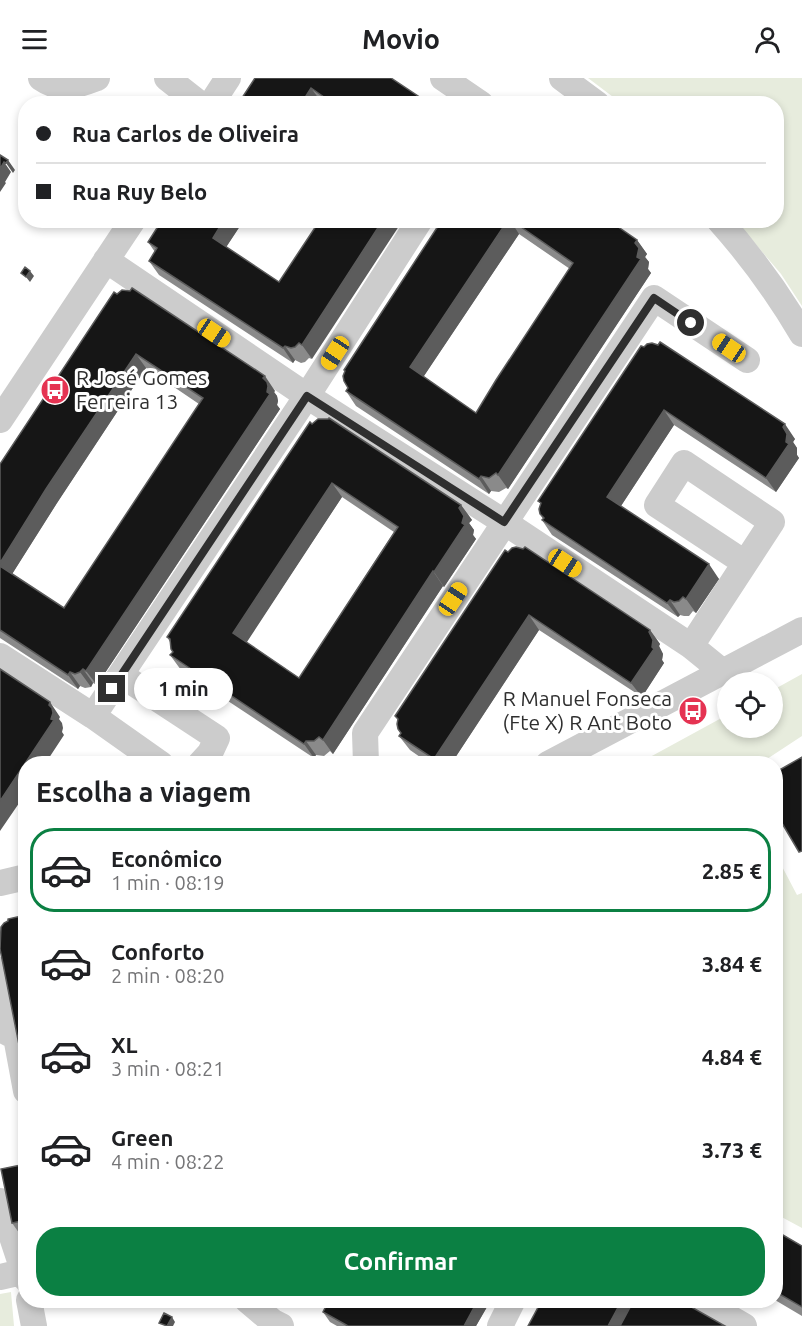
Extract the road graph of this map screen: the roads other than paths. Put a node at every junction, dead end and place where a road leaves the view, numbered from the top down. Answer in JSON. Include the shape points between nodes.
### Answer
{"nodes":[{"id":1,"x":40,"y":78,"type":"edge"},
{"id":2,"x":97,"y":78,"type":"edge"},
{"id":3,"x":167,"y":78,"type":"edge"},
{"id":4,"x":228,"y":78,"type":"edge"},
{"id":5,"x":443,"y":78,"type":"edge"},
{"id":6,"x":562,"y":78,"type":"edge"},
{"id":7,"x":190,"y":96,"type":"edge"},
{"id":8,"x":216,"y":96,"type":"edge"},
{"id":9,"x":469,"y":96,"type":"edge"},
{"id":10,"x":586,"y":96,"type":"edge"},
{"id":11,"x":128,"y":228,"type":"edge"},
{"id":12,"x":415,"y":228,"type":"edge"},
{"id":13,"x":726,"y":228,"type":"edge"},
{"id":14,"x":106,"y":260,"type":"junction"},
{"id":15,"x":802,"y":334,"type":"edge"},
{"id":16,"x":747,"y":360,"type":"dead end"},
{"id":17,"x":307,"y":396,"type":"junction"},
{"id":18,"x":0,"y":420,"type":"edge"},
{"id":19,"x":504,"y":522,"type":"junction"},
{"id":20,"x":745,"y":563,"type":"dead end"},
{"id":21,"x":802,"y":630,"type":"edge"},
{"id":22,"x":691,"y":646,"type":"junction"},
{"id":23,"x":0,"y":656,"type":"edge"},
{"id":24,"x":723,"y":672,"type":"joint"},
{"id":25,"x":121,"y":675,"type":"junction"},
{"id":26,"x":717,"y":675,"type":"edge"},
{"id":27,"x":93,"y":716,"type":"junction"},
{"id":28,"x":150,"y":756,"type":"edge"},
{"id":29,"x":207,"y":756,"type":"edge"},
{"id":30,"x":366,"y":756,"type":"edge"},
{"id":31,"x":563,"y":756,"type":"edge"},
{"id":32,"x":18,"y":879,"type":"edge"},
{"id":33,"x":0,"y":883,"type":"edge"},
{"id":34,"x":0,"y":970,"type":"edge"},
{"id":35,"x":8,"y":1033,"type":"edge"},
{"id":36,"x":18,"y":1065,"type":"edge"},
{"id":37,"x":0,"y":1202,"type":"edge"},
{"id":38,"x":18,"y":1271,"type":"edge"},
{"id":39,"x":31,"y":1308,"type":"edge"},
{"id":40,"x":256,"y":1308,"type":"edge"},
{"id":41,"x":509,"y":1308,"type":"edge"},
{"id":42,"x":713,"y":1308,"type":"edge"},
{"id":43,"x":34,"y":1326,"type":"edge"},
{"id":44,"x":281,"y":1326,"type":"edge"},
{"id":45,"x":500,"y":1326,"type":"edge"},
{"id":46,"x":744,"y":1326,"type":"edge"}],
"edges":[{"from":1,"to":2,"type":"street","via":[[62,87]]},
{"from":3,"to":7,"type":"street"},
{"from":4,"to":8,"type":"street"},
{"from":5,"to":9,"type":"street"},
{"from":6,"to":10,"type":"street"},
{"from":11,"to":14,"type":"street"},
{"from":12,"to":17,"type":"street"},
{"from":13,"to":15,"type":"street","via":[[772,285]]},
{"from":14,"to":17,"type":"street"},
{"from":14,"to":18,"type":"street"},
{"from":16,"to":19,"type":"street","via":[[654,298]]},
{"from":17,"to":19,"type":"street"},
{"from":17,"to":25,"type":"street"},
{"from":19,"to":22,"type":"street"},
{"from":19,"to":30,"type":"street","via":[[365,733]]},
{"from":20,"to":22,"type":"street"},
{"from":21,"to":24,"type":"street"},
{"from":22,"to":24,"type":"street"},
{"from":23,"to":27,"type":"street"},
{"from":25,"to":27,"type":"street"},
{"from":25,"to":29,"type":"street","via":[[217,738]]},
{"from":26,"to":31,"type":"street"},
{"from":27,"to":28,"type":"street"},
{"from":32,"to":33,"type":"street"},
{"from":34,"to":35,"type":"street"},
{"from":35,"to":36,"type":"street"},
{"from":37,"to":38,"type":"street"},
{"from":39,"to":43,"type":"street"},
{"from":40,"to":44,"type":"street"},
{"from":41,"to":45,"type":"street"},
{"from":42,"to":46,"type":"street"}]}
